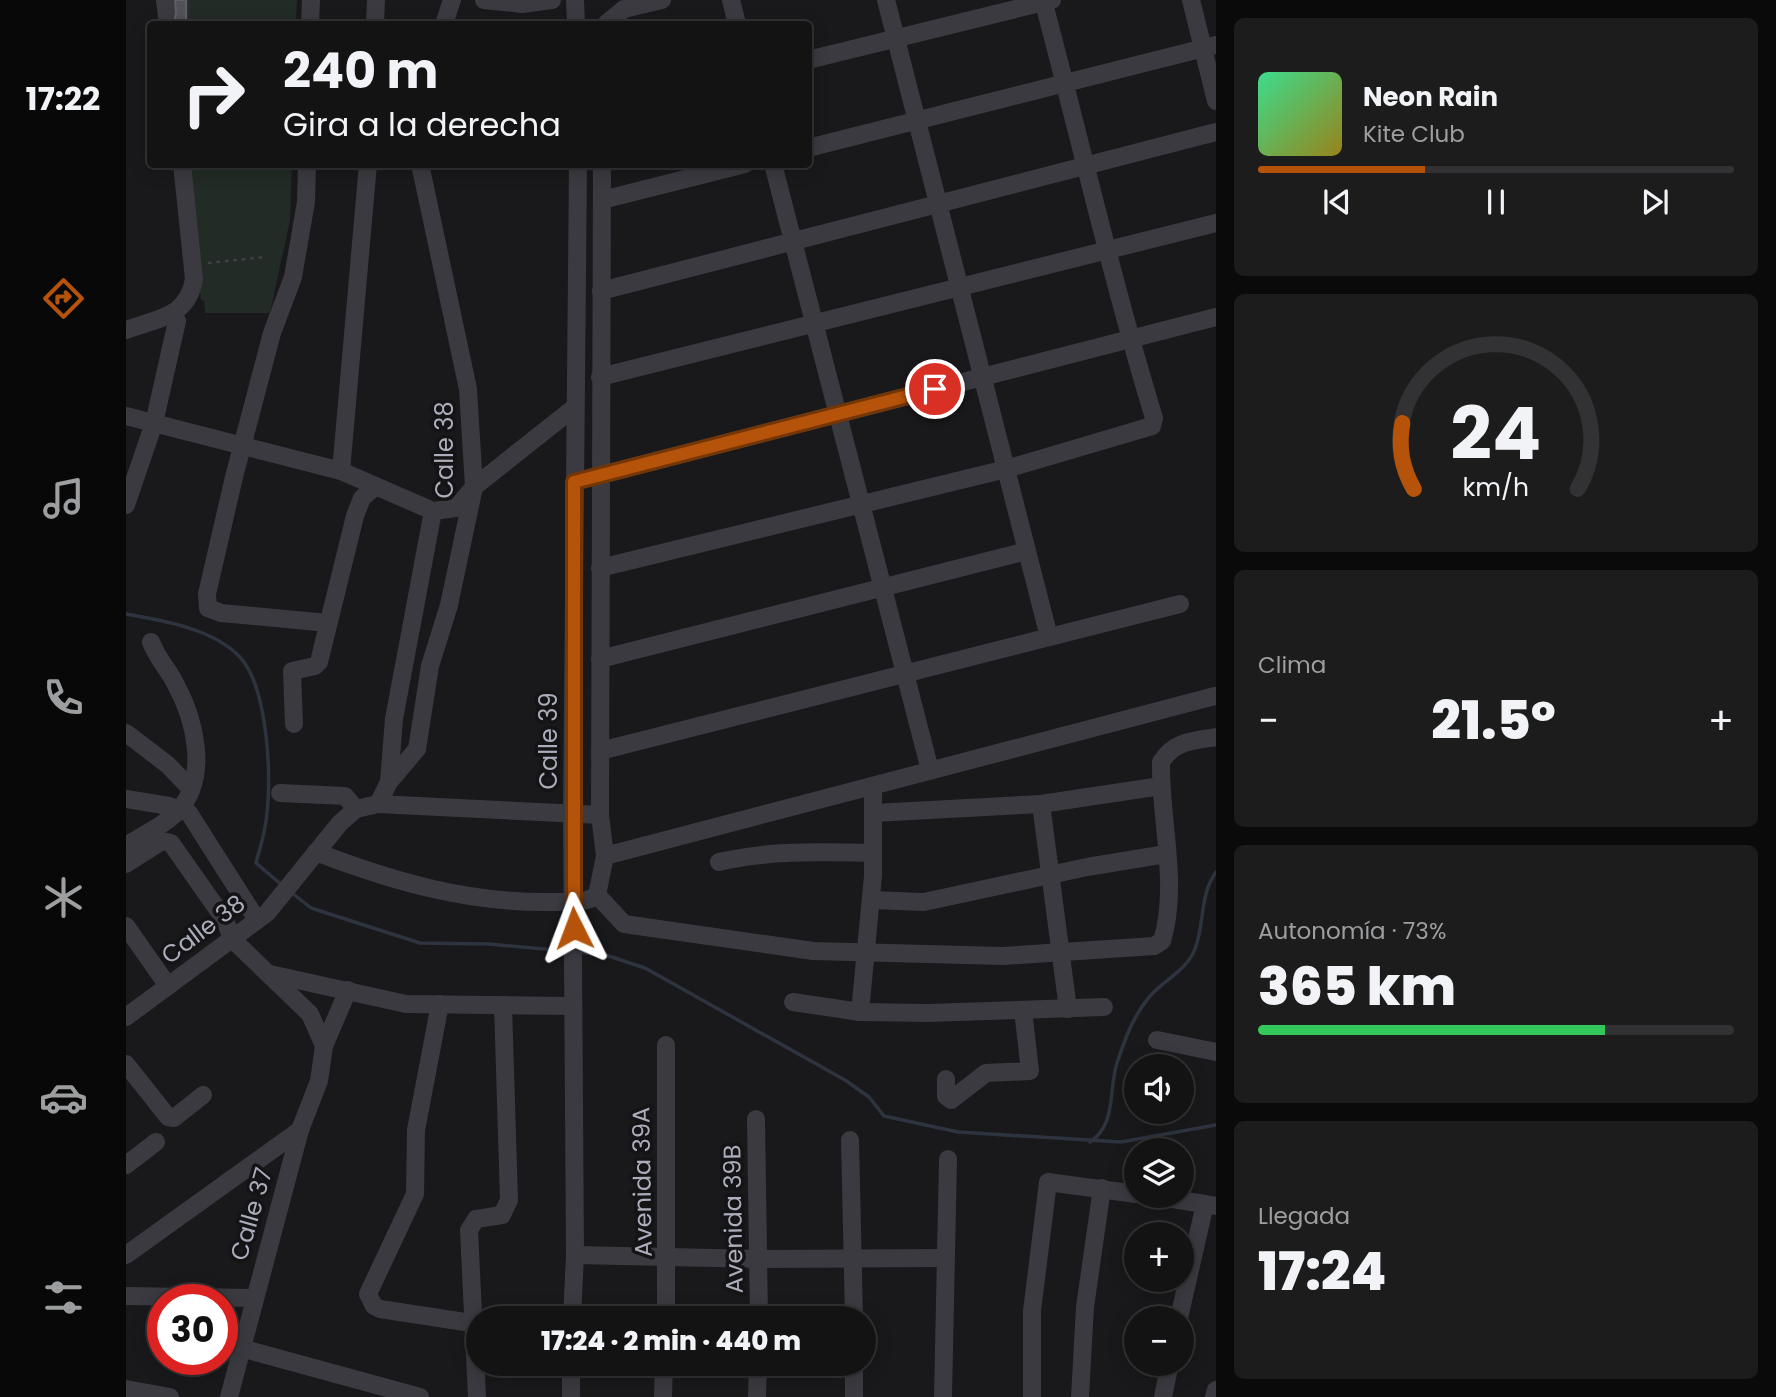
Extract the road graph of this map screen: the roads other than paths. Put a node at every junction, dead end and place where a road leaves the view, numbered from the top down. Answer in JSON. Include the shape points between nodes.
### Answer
{"nodes":[{"id":1,"x":165,"y":0,"type":"edge"},
{"id":2,"x":311,"y":0,"type":"edge"},
{"id":3,"x":376,"y":0,"type":"edge"},
{"id":4,"x":452,"y":0,"type":"edge"},
{"id":5,"x":484,"y":0,"type":"edge"},
{"id":6,"x":552,"y":0,"type":"edge"},
{"id":7,"x":575,"y":0,"type":"edge"},
{"id":8,"x":662,"y":0,"type":"edge"},
{"id":9,"x":731,"y":0,"type":"edge"},
{"id":10,"x":886,"y":0,"type":"edge"},
{"id":11,"x":1191,"y":0,"type":"edge"},
{"id":12,"x":1046,"y":1,"type":"edge"},
{"id":13,"x":168,"y":21,"type":"edge"},
{"id":14,"x":310,"y":21,"type":"edge"},
{"id":15,"x":375,"y":21,"type":"edge"},
{"id":16,"x":445,"y":21,"type":"edge"},
{"id":17,"x":576,"y":21,"type":"edge"},
{"id":18,"x":610,"y":21,"type":"edge"},
{"id":19,"x":736,"y":21,"type":"edge"},
{"id":20,"x":894,"y":40,"type":"junction"},
{"id":21,"x":1209,"y":46,"type":"edge"},
{"id":22,"x":812,"y":59,"type":"edge"},
{"id":23,"x":1064,"y":84,"type":"junction"},
{"id":24,"x":1216,"y":101,"type":"edge"},
{"id":25,"x":915,"y":120,"type":"junction"},
{"id":26,"x":1216,"y":132,"type":"edge"},
{"id":27,"x":812,"y":147,"type":"edge"},
{"id":28,"x":1087,"y":166,"type":"junction"},
{"id":29,"x":182,"y":168,"type":"edge"},
{"id":30,"x":307,"y":168,"type":"edge"},
{"id":31,"x":368,"y":168,"type":"edge"},
{"id":32,"x":421,"y":168,"type":"edge"},
{"id":33,"x":578,"y":168,"type":"edge"},
{"id":34,"x":602,"y":168,"type":"edge"},
{"id":35,"x":730,"y":168,"type":"edge"},
{"id":36,"x":774,"y":168,"type":"edge"},
{"id":37,"x":602,"y":200,"type":"junction"},
{"id":38,"x":937,"y":205,"type":"junction"},
{"id":39,"x":1216,"y":223,"type":"edge"},
{"id":40,"x":794,"y":242,"type":"junction"},
{"id":41,"x":1104,"y":249,"type":"junction"},
{"id":42,"x":958,"y":286,"type":"junction"},
{"id":43,"x":601,"y":291,"type":"junction"},
{"id":44,"x":1216,"y":317,"type":"edge"},
{"id":45,"x":177,"y":321,"type":"dead end"},
{"id":46,"x":815,"y":323,"type":"junction"},
{"id":47,"x":126,"y":330,"type":"edge"},
{"id":48,"x":1130,"y":339,"type":"junction"},
{"id":49,"x":984,"y":376,"type":"junction"},
{"id":50,"x":600,"y":377,"type":"junction"},
{"id":51,"x":575,"y":407,"type":"junction"},
{"id":52,"x":836,"y":414,"type":"junction"},
{"id":53,"x":126,"y":416,"type":"edge"},
{"id":54,"x":154,"y":423,"type":"junction"},
{"id":55,"x":243,"y":446,"type":"junction"},
{"id":56,"x":1006,"y":469,"type":"junction"},
{"id":57,"x":341,"y":471,"type":"junction"},
{"id":58,"x":600,"y":475,"type":"junction"},
{"id":59,"x":574,"y":482,"type":"junction"},
{"id":60,"x":474,"y":487,"type":"junction"},
{"id":61,"x":376,"y":488,"type":"junction"},
{"id":62,"x":126,"y":505,"type":"edge"},
{"id":63,"x":859,"y":506,"type":"junction"},
{"id":64,"x":433,"y":511,"type":"junction"},
{"id":65,"x":1027,"y":551,"type":"junction"},
{"id":66,"x":600,"y":568,"type":"junction"},
{"id":67,"x":883,"y":587,"type":"junction"},
{"id":68,"x":1180,"y":604,"type":"dead end"},
{"id":69,"x":328,"y":623,"type":"junction"},
{"id":70,"x":1049,"y":637,"type":"junction"},
{"id":71,"x":151,"y":642,"type":"dead end"},
{"id":72,"x":600,"y":659,"type":"junction"},
{"id":73,"x":905,"y":674,"type":"junction"},
{"id":74,"x":1215,"y":696,"type":"edge"},
{"id":75,"x":294,"y":724,"type":"dead end"},
{"id":76,"x":126,"y":733,"type":"edge"},
{"id":77,"x":1216,"y":737,"type":"edge"},
{"id":78,"x":600,"y":751,"type":"junction"},
{"id":79,"x":930,"y":770,"type":"junction"},
{"id":80,"x":389,"y":782,"type":"junction"},
{"id":81,"x":873,"y":786,"type":"junction"},
{"id":82,"x":1161,"y":786,"type":"junction"},
{"id":83,"x":190,"y":788,"type":"junction"},
{"id":84,"x":280,"y":793,"type":"dead end"},
{"id":85,"x":126,"y":799,"type":"edge"},
{"id":86,"x":378,"y":804,"type":"junction"},
{"id":87,"x":1041,"y":804,"type":"junction"},
{"id":88,"x":179,"y":810,"type":"junction"},
{"id":89,"x":356,"y":810,"type":"junction"},
{"id":90,"x":572,"y":813,"type":"junction"},
{"id":91,"x":874,"y":813,"type":"junction"},
{"id":92,"x":600,"y":815,"type":"junction"},
{"id":93,"x":126,"y":846,"type":"edge"},
{"id":94,"x":316,"y":852,"type":"junction"},
{"id":95,"x":873,"y":853,"type":"junction"},
{"id":96,"x":1166,"y":854,"type":"junction"},
{"id":97,"x":605,"y":856,"type":"junction"},
{"id":98,"x":719,"y":862,"type":"dead end"},
{"id":99,"x":126,"y":864,"type":"edge"},
{"id":100,"x":1050,"y":876,"type":"junction"},
{"id":101,"x":597,"y":895,"type":"junction"},
{"id":102,"x":871,"y":900,"type":"junction"},
{"id":103,"x":572,"y":902,"type":"junction"},
{"id":104,"x":257,"y":920,"type":"junction"},
{"id":105,"x":126,"y":926,"type":"edge"},
{"id":106,"x":232,"y":939,"type":"junction"},
{"id":107,"x":1060,"y":950,"type":"junction"},
{"id":108,"x":867,"y":955,"type":"junction"},
{"id":109,"x":270,"y":974,"type":"junction"},
{"id":110,"x":168,"y":986,"type":"junction"},
{"id":111,"x":348,"y":990,"type":"junction"},
{"id":112,"x":793,"y":1002,"type":"dead end"},
{"id":113,"x":440,"y":1004,"type":"junction"},
{"id":114,"x":503,"y":1004,"type":"junction"},
{"id":115,"x":572,"y":1006,"type":"junction"},
{"id":116,"x":1104,"y":1007,"type":"dead end"},
{"id":117,"x":1068,"y":1009,"type":"junction"},
{"id":118,"x":1023,"y":1010,"type":"junction"},
{"id":119,"x":860,"y":1012,"type":"junction"},
{"id":120,"x":126,"y":1017,"type":"edge"},
{"id":121,"x":1157,"y":1040,"type":"dead end"},
{"id":122,"x":324,"y":1045,"type":"junction"},
{"id":123,"x":666,"y":1045,"type":"dead end"},
{"id":124,"x":1216,"y":1052,"type":"edge"},
{"id":125,"x":126,"y":1064,"type":"edge"},
{"id":126,"x":946,"y":1079,"type":"dead end"},
{"id":127,"x":203,"y":1095,"type":"dead end"},
{"id":128,"x":756,"y":1119,"type":"dead end"},
{"id":129,"x":300,"y":1130,"type":"junction"},
{"id":130,"x":850,"y":1140,"type":"dead end"},
{"id":131,"x":156,"y":1142,"type":"dead end"},
{"id":132,"x":948,"y":1159,"type":"dead end"},
{"id":133,"x":126,"y":1165,"type":"edge"},
{"id":134,"x":1101,"y":1188,"type":"junction"},
{"id":135,"x":1124,"y":1192,"type":"edge"},
{"id":136,"x":1210,"y":1205,"type":"edge"},
{"id":137,"x":126,"y":1255,"type":"edge"},
{"id":138,"x":575,"y":1255,"type":"junction"},
{"id":139,"x":668,"y":1258,"type":"junction"},
{"id":140,"x":854,"y":1258,"type":"junction"},
{"id":141,"x":944,"y":1258,"type":"junction"},
{"id":142,"x":760,"y":1259,"type":"junction"},
{"id":143,"x":126,"y":1296,"type":"edge"},
{"id":144,"x":253,"y":1298,"type":"junction"},
{"id":145,"x":475,"y":1306,"type":"edge"},
{"id":146,"x":573,"y":1306,"type":"edge"},
{"id":147,"x":666,"y":1306,"type":"edge"},
{"id":148,"x":758,"y":1306,"type":"edge"},
{"id":149,"x":854,"y":1306,"type":"edge"},
{"id":150,"x":1182,"y":1306,"type":"edge"},
{"id":151,"x":466,"y":1322,"type":"edge"},
{"id":152,"x":242,"y":1348,"type":"junction"},
{"id":153,"x":477,"y":1376,"type":"edge"},
{"id":154,"x":571,"y":1376,"type":"edge"},
{"id":155,"x":664,"y":1376,"type":"edge"},
{"id":156,"x":758,"y":1376,"type":"edge"},
{"id":157,"x":854,"y":1376,"type":"edge"},
{"id":158,"x":1167,"y":1376,"type":"edge"},
{"id":159,"x":126,"y":1389,"type":"edge"},
{"id":160,"x":1216,"y":1390,"type":"edge"},
{"id":161,"x":170,"y":1397,"type":"edge"},
{"id":162,"x":229,"y":1397,"type":"edge"},
{"id":163,"x":420,"y":1397,"type":"edge"},
{"id":164,"x":477,"y":1397,"type":"edge"},
{"id":165,"x":571,"y":1397,"type":"edge"},
{"id":166,"x":663,"y":1397,"type":"edge"},
{"id":167,"x":757,"y":1397,"type":"edge"},
{"id":168,"x":853,"y":1397,"type":"edge"},
{"id":169,"x":943,"y":1397,"type":"edge"},
{"id":170,"x":1032,"y":1397,"type":"edge"},
{"id":171,"x":1080,"y":1397,"type":"edge"},
{"id":172,"x":1163,"y":1397,"type":"edge"},
{"id":173,"x":1214,"y":1397,"type":"edge"}],
"edges":[{"from":1,"to":13,"type":"street"},
{"from":2,"to":14,"type":"street"},
{"from":3,"to":15,"type":"street"},
{"from":4,"to":16,"type":"street"},
{"from":5,"to":6,"type":"street","via":[[522,4]]},
{"from":7,"to":17,"type":"street"},
{"from":8,"to":18,"type":"street","via":[[624,9]]},
{"from":9,"to":19,"type":"street"},
{"from":10,"to":20,"type":"street"},
{"from":11,"to":21,"type":"street"},
{"from":12,"to":20,"type":"street"},
{"from":12,"to":23,"type":"street"},
{"from":20,"to":22,"type":"street"},
{"from":20,"to":25,"type":"street"},
{"from":21,"to":23,"type":"street"},
{"from":21,"to":24,"type":"street"},
{"from":23,"to":25,"type":"street"},
{"from":23,"to":28,"type":"street"},
{"from":25,"to":27,"type":"street"},
{"from":25,"to":38,"type":"street"},
{"from":26,"to":28,"type":"street"},
{"from":28,"to":38,"type":"street"},
{"from":28,"to":41,"type":"street"},
{"from":29,"to":47,"type":"street","via":[[194,279],[191,297],[177,311]]},
{"from":30,"to":55,"type":"street","via":[[293,277],[272,333]]},
{"from":31,"to":57,"type":"street"},
{"from":32,"to":60,"type":"street","name":"Calle 38","via":[[468,389]]},
{"from":33,"to":51,"type":"street","name":"Calle 39"},
{"from":34,"to":37,"type":"street"},
{"from":35,"to":37,"type":"street"},
{"from":36,"to":40,"type":"street"},
{"from":37,"to":43,"type":"street"},
{"from":38,"to":40,"type":"street"},
{"from":38,"to":42,"type":"street"},
{"from":39,"to":41,"type":"street"},
{"from":40,"to":43,"type":"street"},
{"from":40,"to":46,"type":"street"},
{"from":41,"to":42,"type":"street"},
{"from":41,"to":48,"type":"street"},
{"from":42,"to":46,"type":"street"},
{"from":42,"to":49,"type":"street"},
{"from":43,"to":50,"type":"street"},
{"from":44,"to":48,"type":"street"},
{"from":45,"to":54,"type":"street"},
{"from":46,"to":50,"type":"street"},
{"from":46,"to":52,"type":"street"},
{"from":48,"to":49,"type":"street"},
{"from":48,"to":56,"type":"street","via":[[1154,418],[1152,426]]},
{"from":49,"to":52,"type":"street"},
{"from":49,"to":56,"type":"street"},
{"from":50,"to":58,"type":"street"},
{"from":51,"to":59,"type":"street","name":"Calle 39"},
{"from":51,"to":60,"type":"street"},
{"from":52,"to":58,"type":"street"},
{"from":52,"to":63,"type":"street"},
{"from":53,"to":54,"type":"street"},
{"from":54,"to":55,"type":"street"},
{"from":54,"to":62,"type":"street"},
{"from":55,"to":57,"type":"street"},
{"from":55,"to":69,"type":"street","via":[[220,528],[208,608]]},
{"from":56,"to":63,"type":"street"},
{"from":56,"to":65,"type":"street"},
{"from":57,"to":61,"type":"street"},
{"from":58,"to":59,"type":"street"},
{"from":58,"to":66,"type":"street"},
{"from":59,"to":90,"type":"street","name":"Calle 39"},
{"from":60,"to":64,"type":"street","via":[[456,508]]},
{"from":60,"to":80,"type":"street","name":"Calle 38","via":[[449,605],[430,666],[417,749]]},
{"from":61,"to":64,"type":"street"},
{"from":61,"to":69,"type":"street","via":[[362,498],[355,516]]},
{"from":63,"to":66,"type":"street"},
{"from":63,"to":67,"type":"street"},
{"from":64,"to":80,"type":"street","via":[[394,719]]},
{"from":65,"to":67,"type":"street"},
{"from":65,"to":70,"type":"street"},
{"from":66,"to":72,"type":"street"},
{"from":67,"to":72,"type":"street"},
{"from":67,"to":73,"type":"street"},
{"from":68,"to":70,"type":"street"},
{"from":69,"to":75,"type":"street","via":[[319,662],[292,671]]},
{"from":70,"to":73,"type":"street"},
{"from":71,"to":83,"type":"street","via":[[176,685],[196,745],[198,769]]},
{"from":72,"to":78,"type":"street"},
{"from":73,"to":78,"type":"street"},
{"from":73,"to":79,"type":"street"},
{"from":74,"to":79,"type":"street"},
{"from":76,"to":83,"type":"street"},
{"from":77,"to":82,"type":"street","via":[[1169,749],[1161,762]]},
{"from":78,"to":92,"type":"street"},
{"from":79,"to":81,"type":"street"},
{"from":80,"to":86,"type":"street","name":"Calle 38"},
{"from":81,"to":91,"type":"street"},
{"from":81,"to":97,"type":"street"},
{"from":82,"to":87,"type":"street"},
{"from":82,"to":96,"type":"street"},
{"from":83,"to":88,"type":"street"},
{"from":84,"to":89,"type":"street","via":[[345,796]]},
{"from":85,"to":88,"type":"street"},
{"from":86,"to":89,"type":"street"},
{"from":86,"to":90,"type":"street"},
{"from":87,"to":91,"type":"street"},
{"from":87,"to":100,"type":"street"},
{"from":88,"to":93,"type":"street"},
{"from":88,"to":104,"type":"street","via":[[189,813]]},
{"from":89,"to":94,"type":"street","name":"Calle 38"},
{"from":90,"to":92,"type":"street"},
{"from":90,"to":103,"type":"street","name":"Calle 39"},
{"from":91,"to":95,"type":"street"},
{"from":92,"to":97,"type":"street"},
{"from":94,"to":103,"type":"street","via":[[370,873],[438,891],[530,903]]},
{"from":94,"to":104,"type":"street","name":"Calle 38"},
{"from":95,"to":98,"type":"street","via":[[752,854]]},
{"from":95,"to":102,"type":"street"},
{"from":96,"to":100,"type":"street"},
{"from":96,"to":107,"type":"street","via":[[1162,941],[1145,948]]},
{"from":97,"to":101,"type":"street"},
{"from":99,"to":106,"type":"street","via":[[162,841],[171,843],[225,920]]},
{"from":100,"to":102,"type":"street","via":[[924,902]]},
{"from":100,"to":107,"type":"street"},
{"from":101,"to":103,"type":"street"},
{"from":101,"to":108,"type":"street","via":[[624,924]]},
{"from":102,"to":108,"type":"street"},
{"from":103,"to":115,"type":"street","name":"Calle 39"},
{"from":104,"to":106,"type":"street","name":"Calle 38"},
{"from":105,"to":110,"type":"street"},
{"from":106,"to":109,"type":"street"},
{"from":106,"to":110,"type":"street","name":"Calle 38"},
{"from":107,"to":108,"type":"street","via":[[1003,956]]},
{"from":107,"to":117,"type":"street"},
{"from":108,"to":119,"type":"street"},
{"from":109,"to":111,"type":"street"},
{"from":109,"to":122,"type":"street","via":[[310,1014]]},
{"from":110,"to":120,"type":"street","name":"Calle 38"},
{"from":111,"to":113,"type":"street","via":[[406,1004]]},
{"from":111,"to":122,"type":"street","name":"Calle 37"},
{"from":112,"to":119,"type":"street"},
{"from":113,"to":114,"type":"street"},
{"from":113,"to":151,"type":"street","via":[[416,1130],[415,1194],[368,1294],[380,1309]]},
{"from":114,"to":115,"type":"street"},
{"from":114,"to":145,"type":"street","via":[[509,1200],[502,1215],[476,1219],[469,1230]]},
{"from":115,"to":138,"type":"street","name":"Calle 39"},
{"from":116,"to":117,"type":"street"},
{"from":117,"to":118,"type":"street"},
{"from":118,"to":119,"type":"street"},
{"from":118,"to":126,"type":"street","via":[[1027,1074],[986,1073],[951,1100],[946,1096]]},
{"from":121,"to":124,"type":"street"},
{"from":122,"to":129,"type":"street","name":"Calle 37","via":[[319,1081]]},
{"from":123,"to":139,"type":"street","name":"Avenida 39A"},
{"from":125,"to":127,"type":"street","via":[[168,1117],[174,1118]]},
{"from":128,"to":142,"type":"street","name":"Avenida 39B"},
{"from":129,"to":137,"type":"street"},
{"from":129,"to":144,"type":"street","name":"Calle 37"},
{"from":130,"to":140,"type":"street"},
{"from":131,"to":133,"type":"street"},
{"from":132,"to":141,"type":"street"},
{"from":134,"to":135,"type":"street"},
{"from":134,"to":170,"type":"street","via":[[1048,1182],[1032,1311]]},
{"from":134,"to":171,"type":"street","via":[[1085,1307]]},
{"from":136,"to":150,"type":"street"},
{"from":138,"to":139,"type":"street"},
{"from":138,"to":146,"type":"street","name":"Calle 39"},
{"from":139,"to":142,"type":"street"},
{"from":139,"to":147,"type":"street","name":"Avenida 39A"},
{"from":140,"to":141,"type":"street"},
{"from":140,"to":142,"type":"street"},
{"from":140,"to":149,"type":"street"},
{"from":141,"to":169,"type":"street"},
{"from":142,"to":148,"type":"street","name":"Avenida 39B"},
{"from":143,"to":144,"type":"street"},
{"from":144,"to":152,"type":"street","name":"Calle 37"},
{"from":152,"to":162,"type":"street","name":"Calle 37"},
{"from":152,"to":163,"type":"street"},
{"from":153,"to":164,"type":"street"},
{"from":154,"to":165,"type":"street"},
{"from":155,"to":166,"type":"street"},
{"from":156,"to":167,"type":"street"},
{"from":157,"to":168,"type":"street"},
{"from":158,"to":172,"type":"street"},
{"from":159,"to":161,"type":"street"},
{"from":160,"to":173,"type":"street"}]}
